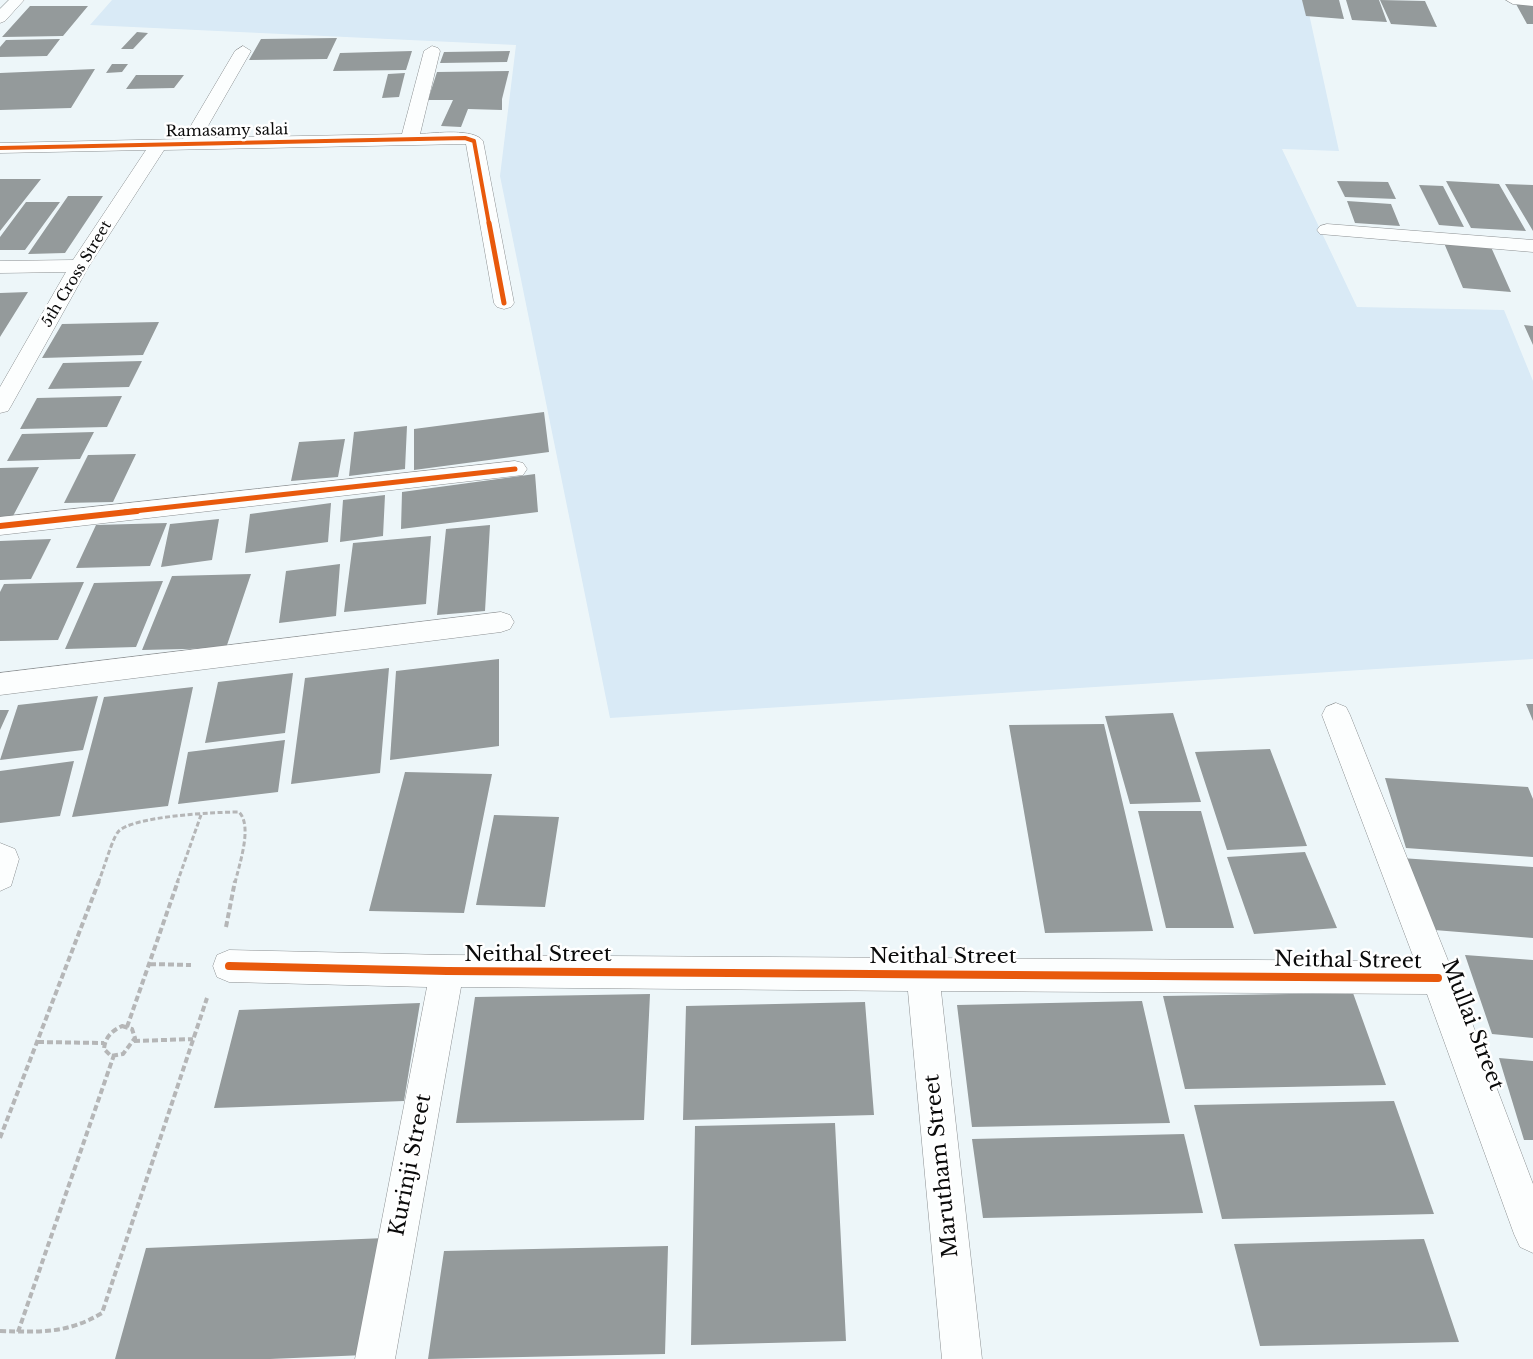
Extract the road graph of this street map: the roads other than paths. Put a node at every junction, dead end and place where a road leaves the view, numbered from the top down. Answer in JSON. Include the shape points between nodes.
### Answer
{"nodes":[{"id":1,"x":17,"y":0,"type":"edge"},
{"id":2,"x":1513,"y":0,"type":"edge"},
{"id":3,"x":1533,"y":2,"type":"edge"},
{"id":4,"x":0,"y":18,"type":"edge"},
{"id":5,"x":432,"y":50,"type":"dead end"},
{"id":6,"x":243,"y":52,"type":"dead end"},
{"id":7,"x":410,"y":138,"type":"junction"},
{"id":8,"x":189,"y":144,"type":"junction"},
{"id":9,"x":158,"y":145,"type":"junction"},
{"id":10,"x":0,"y":148,"type":"edge"},
{"id":11,"x":1327,"y":230,"type":"dead end"},
{"id":12,"x":1533,"y":246,"type":"edge"},
{"id":13,"x":79,"y":266,"type":"junction"},
{"id":14,"x":0,"y":267,"type":"edge"},
{"id":15,"x":504,"y":303,"type":"dead end"},
{"id":16,"x":0,"y":406,"type":"edge"},
{"id":17,"x":515,"y":469,"type":"dead end"},
{"id":18,"x":0,"y":526,"type":"edge"},
{"id":19,"x":501,"y":622,"type":"dead end"},
{"id":20,"x":0,"y":684,"type":"edge"},
{"id":21,"x":1336,"y":715,"type":"dead end"},
{"id":22,"x":0,"y":857,"type":"edge"},
{"id":23,"x":0,"y":876,"type":"edge"},
{"id":24,"x":229,"y":966,"type":"dead end"},
{"id":25,"x":447,"y":971,"type":"junction"},
{"id":26,"x":923,"y":973,"type":"junction"},
{"id":27,"x":1438,"y":978,"type":"junction"},
{"id":28,"x":1533,"y":1234,"type":"edge"},
{"id":29,"x":375,"y":1359,"type":"edge"},
{"id":30,"x":962,"y":1359,"type":"edge"}],
"edges":[{"from":1,"to":4,"type":"street"},
{"from":2,"to":3,"type":"street"},
{"from":5,"to":7,"type":"street"},
{"from":6,"to":8,"type":"street"},
{"from":7,"to":8,"type":"street","name":"Ramasamy salai"},
{"from":7,"to":15,"type":"street","name":"Ramasamy salai","via":[[454,137],[474,141]]},
{"from":8,"to":9,"type":"street","name":"Ramasamy salai"},
{"from":9,"to":10,"type":"street","name":"Ramasamy salai"},
{"from":9,"to":13,"type":"street","name":"5th Cross Street"},
{"from":11,"to":12,"type":"street"},
{"from":13,"to":14,"type":"street"},
{"from":13,"to":16,"type":"street","name":"5th Cross Street"},
{"from":17,"to":18,"type":"street"},
{"from":19,"to":20,"type":"street"},
{"from":21,"to":27,"type":"street","name":"Mullai Street"},
{"from":22,"to":23,"type":"street","via":[[4,859]]},
{"from":24,"to":25,"type":"street","name":"Neithal Street"},
{"from":25,"to":26,"type":"street","name":"Neithal Street"},
{"from":25,"to":29,"type":"street","name":"Kurinji Street"},
{"from":26,"to":27,"type":"street","name":"Neithal Street"},
{"from":26,"to":30,"type":"street","name":"Marutham Street"},
{"from":27,"to":28,"type":"street","name":"Mullai Street"}]}
